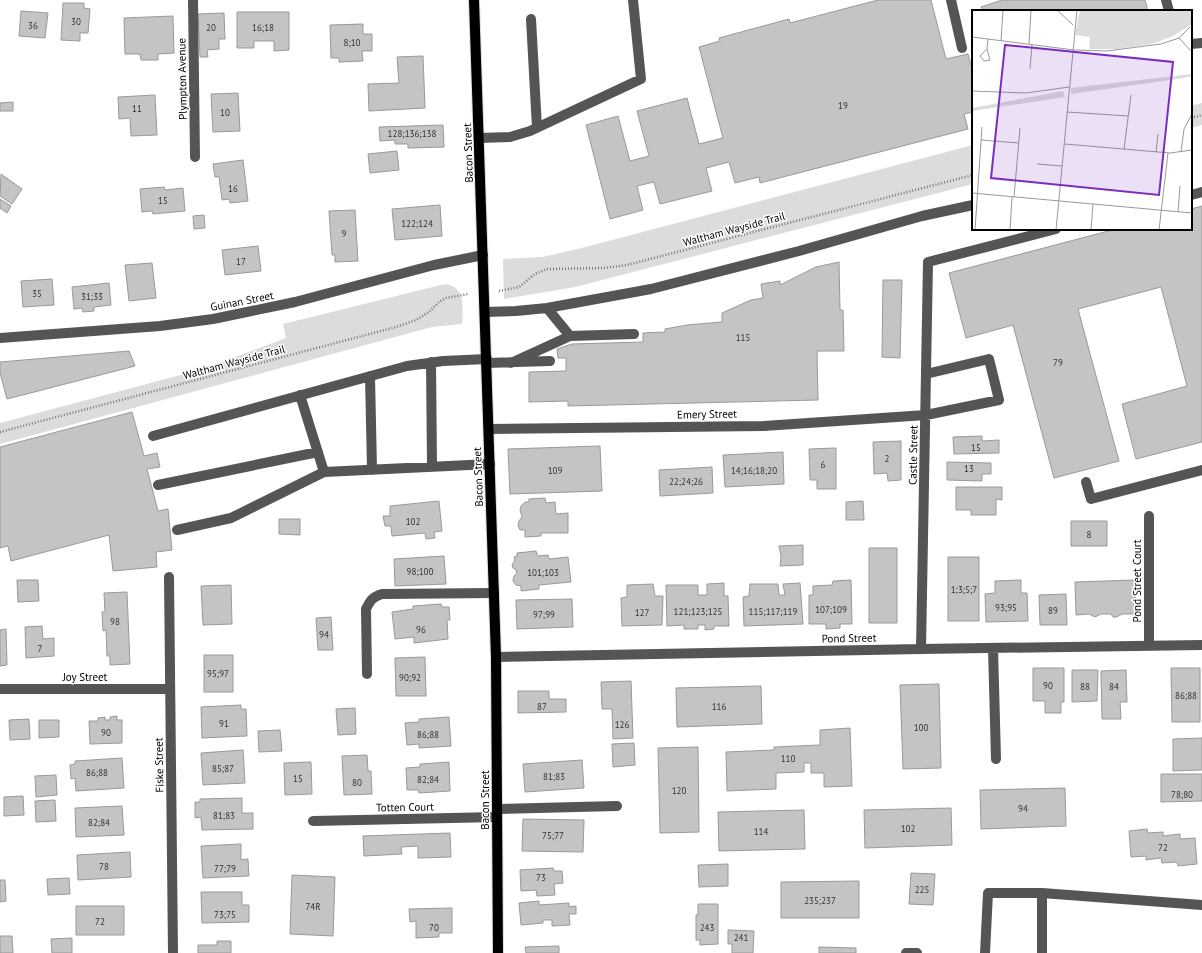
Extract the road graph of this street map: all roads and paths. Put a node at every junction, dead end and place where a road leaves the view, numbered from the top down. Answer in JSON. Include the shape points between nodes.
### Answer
{"nodes":[{"id":1,"x":194,"y":0,"type":"edge"},
{"id":2,"x":474,"y":0,"type":"edge"},
{"id":3,"x":633,"y":0,"type":"edge"},
{"id":4,"x":951,"y":0,"type":"edge"},
{"id":5,"x":1166,"y":0,"type":"edge"},
{"id":6,"x":1169,"y":10,"type":"edge"},
{"id":7,"x":531,"y":19,"type":"dead end"},
{"id":8,"x":962,"y":48,"type":"dead end"},
{"id":9,"x":1202,"y":115,"type":"edge"},
{"id":10,"x":1192,"y":118,"type":"edge"},
{"id":11,"x":537,"y":128,"type":"junction"},
{"id":12,"x":479,"y":138,"type":"junction"},
{"id":13,"x":195,"y":157,"type":"dead end"},
{"id":14,"x":972,"y":175,"type":"edge"},
{"id":15,"x":1202,"y":192,"type":"edge"},
{"id":16,"x":1192,"y":195,"type":"edge"},
{"id":17,"x":972,"y":205,"type":"edge"},
{"id":18,"x":1052,"y":230,"type":"edge"},
{"id":19,"x":483,"y":255,"type":"junction"},
{"id":20,"x":501,"y":291,"type":"dead end"},
{"id":21,"x":465,"y":294,"type":"dead end"},
{"id":22,"x":547,"y":308,"type":"junction"},
{"id":23,"x":485,"y":312,"type":"junction"},
{"id":24,"x":634,"y":334,"type":"dead end"},
{"id":25,"x":570,"y":336,"type":"junction"},
{"id":26,"x":0,"y":338,"type":"edge"},
{"id":27,"x":487,"y":361,"type":"junction"},
{"id":28,"x":550,"y":361,"type":"dead end"},
{"id":29,"x":430,"y":362,"type":"junction"},
{"id":30,"x":511,"y":363,"type":"junction"},
{"id":31,"x":926,"y":374,"type":"junction"},
{"id":32,"x":370,"y":376,"type":"junction"},
{"id":33,"x":300,"y":395,"type":"junction"},
{"id":34,"x":926,"y":415,"type":"junction"},
{"id":35,"x":489,"y":429,"type":"junction"},
{"id":36,"x":0,"y":432,"type":"edge"},
{"id":37,"x":153,"y":436,"type":"dead end"},
{"id":38,"x":318,"y":452,"type":"junction"},
{"id":39,"x":490,"y":464,"type":"junction"},
{"id":40,"x":432,"y":466,"type":"junction"},
{"id":41,"x":372,"y":470,"type":"junction"},
{"id":42,"x":1202,"y":470,"type":"edge"},
{"id":43,"x":324,"y":472,"type":"junction"},
{"id":44,"x":1086,"y":482,"type":"dead end"},
{"id":45,"x":158,"y":485,"type":"dead end"},
{"id":46,"x":1149,"y":516,"type":"dead end"},
{"id":47,"x":177,"y":530,"type":"dead end"},
{"id":48,"x":169,"y":577,"type":"dead end"},
{"id":49,"x":494,"y":593,"type":"junction"},
{"id":50,"x":1202,"y":645,"type":"edge"},
{"id":51,"x":1149,"y":646,"type":"junction"},
{"id":52,"x":993,"y":648,"type":"junction"},
{"id":53,"x":921,"y":649,"type":"junction"},
{"id":54,"x":496,"y":657,"type":"junction"},
{"id":55,"x":367,"y":674,"type":"dead end"},
{"id":56,"x":0,"y":689,"type":"edge"},
{"id":57,"x":170,"y":689,"type":"junction"},
{"id":58,"x":996,"y":758,"type":"dead end"},
{"id":59,"x":617,"y":806,"type":"dead end"},
{"id":60,"x":497,"y":813,"type":"junction"},
{"id":61,"x":313,"y":821,"type":"dead end"},
{"id":62,"x":1042,"y":892,"type":"junction"},
{"id":63,"x":1202,"y":905,"type":"edge"},
{"id":64,"x":173,"y":953,"type":"edge"},
{"id":65,"x":498,"y":953,"type":"edge"},
{"id":66,"x":906,"y":953,"type":"edge"},
{"id":67,"x":917,"y":953,"type":"edge"},
{"id":68,"x":985,"y":953,"type":"edge"},
{"id":69,"x":1042,"y":953,"type":"edge"}],
"edges":[{"from":1,"to":13,"type":"street","name":"Plympton Avenue"},
{"from":2,"to":12,"type":"main road","name":"Bacon Street"},
{"from":3,"to":11,"type":"street","via":[[641,79]]},
{"from":4,"to":8,"type":"street"},
{"from":5,"to":6,"type":"street"},
{"from":7,"to":11,"type":"street"},
{"from":9,"to":10,"type":"path"},
{"from":11,"to":12,"type":"street","via":[[510,137]]},
{"from":12,"to":19,"type":"main road","name":"Bacon Street"},
{"from":14,"to":20,"type":"path","name":"Waltham Wayside Trail","via":[[627,265],[547,269],[535,274],[519,287]]},
{"from":15,"to":16,"type":"street"},
{"from":17,"to":22,"type":"street","via":[[922,216],[651,289]]},
{"from":18,"to":31,"type":"street","name":"Castle Street","via":[[928,262]]},
{"from":19,"to":23,"type":"main road","name":"Bacon Street"},
{"from":19,"to":26,"type":"street","name":"Guinan Street","via":[[434,264],[301,301],[213,319],[160,326]]},
{"from":21,"to":36,"type":"path","name":"Waltham Wayside Trail","via":[[446,298],[416,320],[396,327]]},
{"from":22,"to":23,"type":"street"},
{"from":22,"to":25,"type":"street"},
{"from":23,"to":27,"type":"main road","name":"Bacon Street"},
{"from":24,"to":25,"type":"street"},
{"from":25,"to":30,"type":"street"},
{"from":27,"to":29,"type":"street"},
{"from":27,"to":30,"type":"street"},
{"from":27,"to":35,"type":"main road","name":"Bacon Street"},
{"from":28,"to":30,"type":"street"},
{"from":29,"to":32,"type":"street"},
{"from":29,"to":40,"type":"street"},
{"from":31,"to":34,"type":"street","name":"Castle Street"},
{"from":31,"to":34,"type":"street","name":"Emery Street","via":[[989,359],[999,400]]},
{"from":32,"to":33,"type":"street"},
{"from":32,"to":41,"type":"street"},
{"from":33,"to":37,"type":"street"},
{"from":33,"to":38,"type":"street"},
{"from":34,"to":35,"type":"street","name":"Emery Street","via":[[764,426]]},
{"from":34,"to":53,"type":"street","name":"Castle Street"},
{"from":35,"to":39,"type":"main road","name":"Bacon Street"},
{"from":38,"to":43,"type":"street"},
{"from":38,"to":45,"type":"street"},
{"from":39,"to":40,"type":"street"},
{"from":39,"to":49,"type":"main road","name":"Bacon Street"},
{"from":40,"to":41,"type":"street"},
{"from":41,"to":43,"type":"street"},
{"from":42,"to":44,"type":"street","via":[[1091,499]]},
{"from":43,"to":47,"type":"street","via":[[231,518]]},
{"from":46,"to":51,"type":"street","name":"Pond Street Court"},
{"from":48,"to":57,"type":"street","name":"Fiske Street"},
{"from":49,"to":54,"type":"main road","name":"Bacon Street"},
{"from":49,"to":55,"type":"street","via":[[375,596],[366,609]]},
{"from":50,"to":51,"type":"street","name":"Pond Street"},
{"from":51,"to":52,"type":"street","name":"Pond Street"},
{"from":52,"to":53,"type":"street","name":"Pond Street"},
{"from":52,"to":58,"type":"street"},
{"from":53,"to":54,"type":"street","name":"Pond Street"},
{"from":54,"to":60,"type":"main road","name":"Bacon Street"},
{"from":56,"to":57,"type":"street","name":"Joy Street"},
{"from":57,"to":64,"type":"street","name":"Fiske Street"},
{"from":59,"to":60,"type":"street","name":"Totten Court"},
{"from":60,"to":61,"type":"street","name":"Totten Court"},
{"from":60,"to":65,"type":"main road","name":"Bacon Street"},
{"from":62,"to":63,"type":"street"},
{"from":62,"to":68,"type":"street","via":[[988,893]]},
{"from":62,"to":69,"type":"street"},
{"from":66,"to":67,"type":"street"}]}
